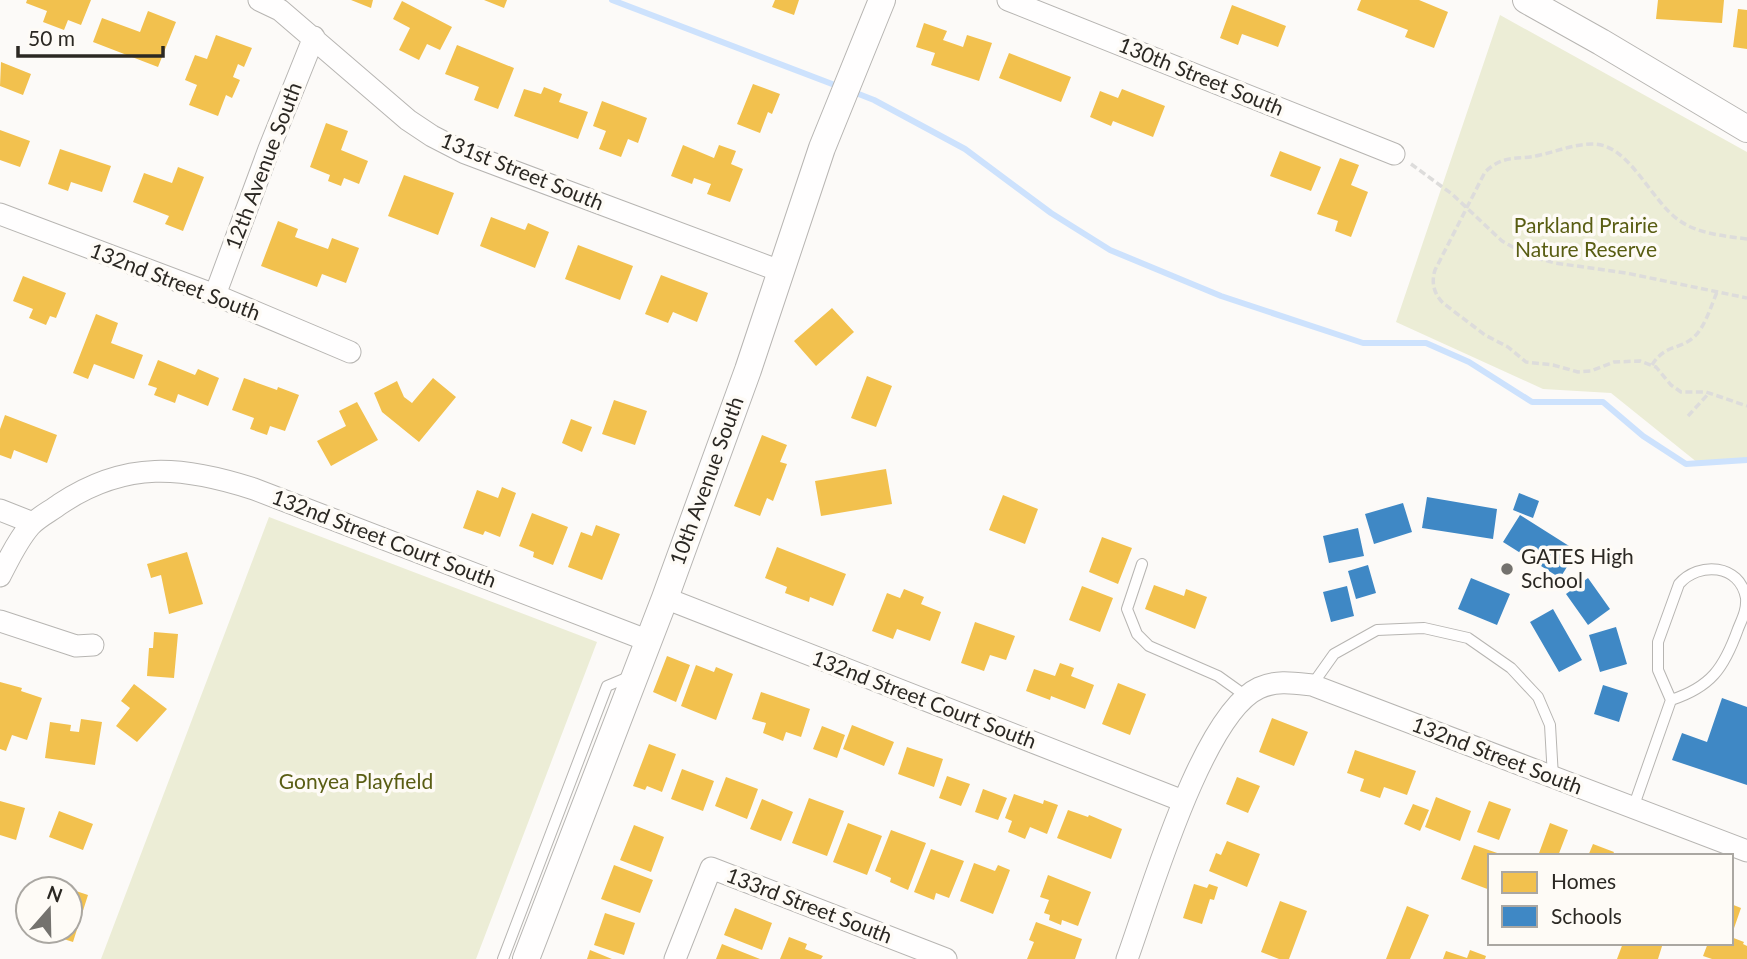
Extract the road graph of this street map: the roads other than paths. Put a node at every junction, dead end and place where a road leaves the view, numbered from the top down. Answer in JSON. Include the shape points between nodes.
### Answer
{"nodes":[{"id":1,"x":259,"y":0,"type":"edge"},
{"id":2,"x":882,"y":0,"type":"edge"},
{"id":3,"x":1008,"y":0,"type":"edge"},
{"id":4,"x":1526,"y":0,"type":"edge"},
{"id":5,"x":314,"y":37,"type":"junction"},
{"id":6,"x":1747,"y":129,"type":"edge"},
{"id":7,"x":1394,"y":154,"type":"road end"},
{"id":8,"x":0,"y":214,"type":"edge"},
{"id":9,"x":780,"y":271,"type":"junction"},
{"id":10,"x":215,"y":295,"type":"junction"},
{"id":11,"x":349,"y":352,"type":"dead end"},
{"id":12,"x":0,"y":510,"type":"edge"},
{"id":13,"x":33,"y":523,"type":"junction"},
{"id":14,"x":1142,"y":564,"type":"dead end"},
{"id":15,"x":0,"y":576,"type":"edge"},
{"id":16,"x":664,"y":598,"type":"junction"},
{"id":17,"x":0,"y":621,"type":"edge"},
{"id":18,"x":649,"y":641,"type":"junction"},
{"id":19,"x":93,"y":645,"type":"dead end"},
{"id":20,"x":637,"y":674,"type":"junction"},
{"id":21,"x":1312,"y":685,"type":"junction"},
{"id":22,"x":1246,"y":696,"type":"junction"},
{"id":23,"x":1671,"y":700,"type":"junction"},
{"id":24,"x":1553,"y":777,"type":"junction"},
{"id":25,"x":1183,"y":801,"type":"junction"},
{"id":26,"x":1633,"y":807,"type":"junction"},
{"id":27,"x":1747,"y":850,"type":"edge"},
{"id":28,"x":1130,"y":958,"type":"edge"},
{"id":29,"x":503,"y":959,"type":"edge"},
{"id":30,"x":526,"y":959,"type":"edge"},
{"id":31,"x":676,"y":959,"type":"edge"},
{"id":32,"x":946,"y":959,"type":"edge"}],
"edges":[{"from":1,"to":5,"type":"street","name":"131st Street South"},
{"from":2,"to":9,"type":"street","name":"10th Avenue South","via":[[822,148]]},
{"from":3,"to":7,"type":"street","name":"130th Street South"},
{"from":4,"to":6,"type":"street"},
{"from":5,"to":9,"type":"street","name":"131st Street South","via":[[408,120],[465,153]]},
{"from":5,"to":10,"type":"street","name":"12th Avenue South"},
{"from":8,"to":10,"type":"street","name":"132nd Street South"},
{"from":9,"to":16,"type":"street","name":"10th Avenue South"},
{"from":10,"to":11,"type":"street","name":"132nd Street South"},
{"from":12,"to":13,"type":"street"},
{"from":13,"to":15,"type":"street"},
{"from":13,"to":18,"type":"street","name":"132nd Street Court South","via":[[92,486],[119,477],[153,471],[197,472],[237,483]]},
{"from":14,"to":22,"type":"lane","via":[[1126,609],[1137,634],[1149,646],[1218,676]]},
{"from":16,"to":18,"type":"street","name":"10th Avenue South"},
{"from":16,"to":25,"type":"street","name":"132nd Street Court South"},
{"from":17,"to":19,"type":"street","via":[[76,646]]},
{"from":18,"to":20,"type":"street","name":"10th Avenue South"},
{"from":20,"to":29,"type":"lane","via":[[607,686]]},
{"from":20,"to":30,"type":"street","name":"10th Avenue South"},
{"from":21,"to":22,"type":"street","name":"132nd Street South","via":[[1281,682]]},
{"from":21,"to":24,"type":"street","name":"132nd Street South"},
{"from":21,"to":24,"type":"lane","via":[[1334,654],[1377,630],[1424,628],[1468,638],[1511,668],[1538,697],[1550,725]]},
{"from":22,"to":25,"type":"street","via":[[1203,757]]},
{"from":23,"to":23,"type":"lane","via":[[1710,680],[1727,658],[1746,600],[1738,582],[1723,571],[1704,568],[1679,584],[1658,642],[1658,670]]},
{"from":23,"to":26,"type":"lane"},
{"from":24,"to":26,"type":"street","name":"132nd Street South"},
{"from":25,"to":28,"type":"street"},
{"from":26,"to":27,"type":"street","name":"132nd Street South"},
{"from":31,"to":32,"type":"street","name":"133rd Street South","via":[[711,868]]}]}
